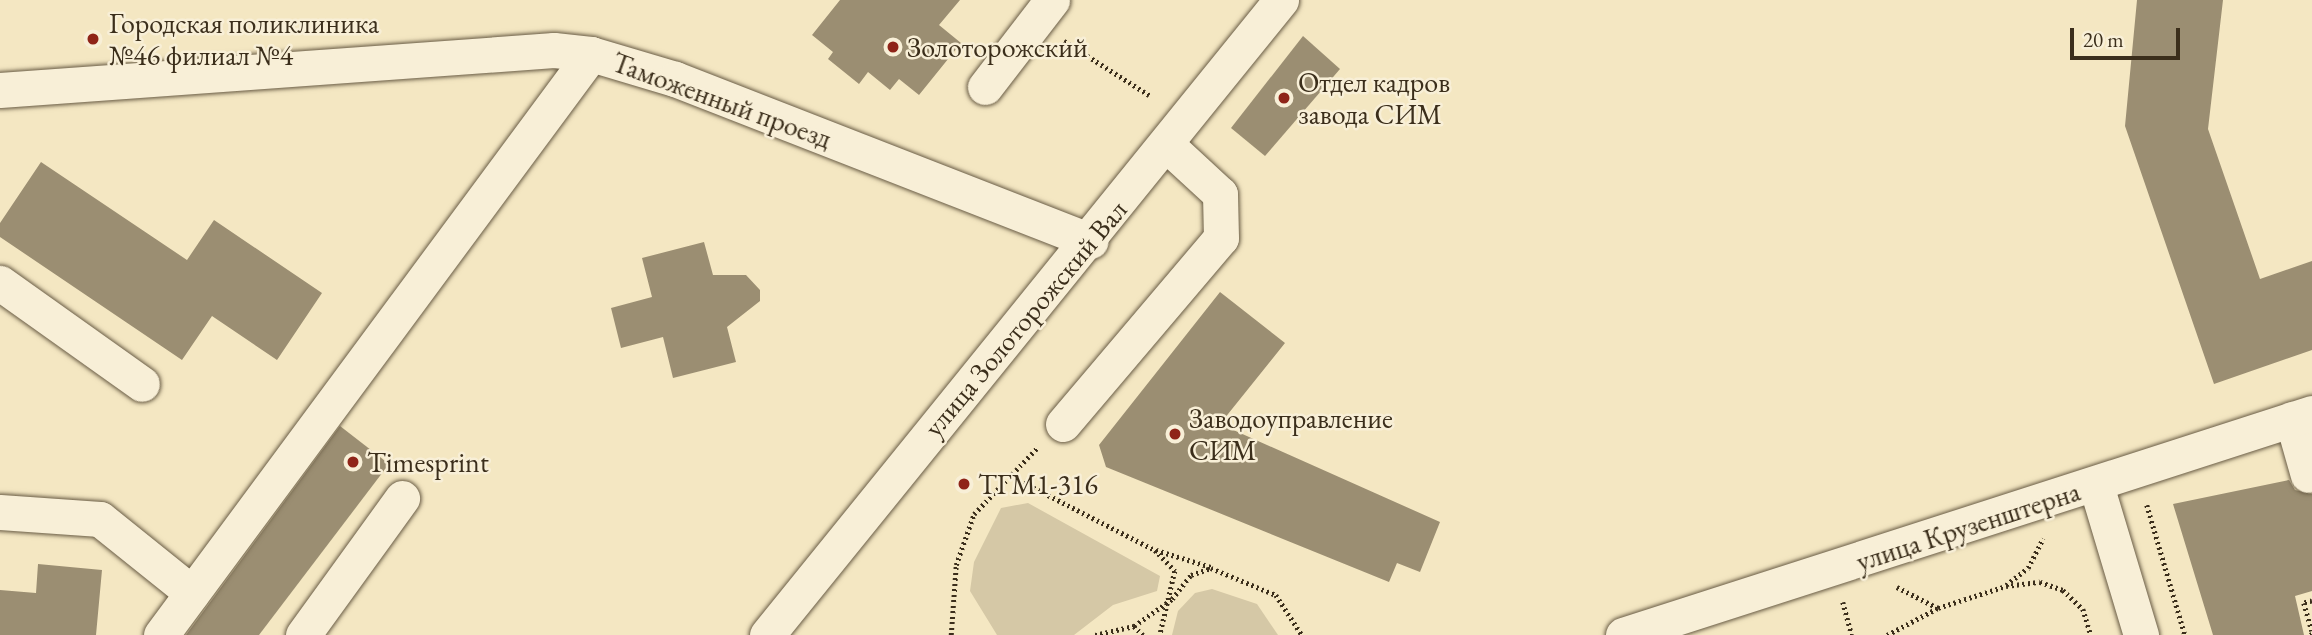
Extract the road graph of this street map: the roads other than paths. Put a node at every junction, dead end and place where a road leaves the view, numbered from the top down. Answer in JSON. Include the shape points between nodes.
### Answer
{"nodes":[{"id":1,"x":1281,"y":0,"type":"edge"},
{"id":2,"x":1043,"y":11,"type":"edge"},
{"id":3,"x":591,"y":54,"type":"junction"},
{"id":4,"x":985,"y":87,"type":"dead end"},
{"id":5,"x":0,"y":90,"type":"edge"},
{"id":6,"x":1168,"y":146,"type":"junction"},
{"id":7,"x":1091,"y":241,"type":"junction"},
{"id":8,"x":0,"y":283,"type":"edge"},
{"id":9,"x":142,"y":384,"type":"dead end"},
{"id":10,"x":2302,"y":416,"type":"edge"},
{"id":11,"x":1063,"y":424,"type":"road end"},
{"id":12,"x":2308,"y":475,"type":"dead end"},
{"id":13,"x":2096,"y":485,"type":"junction"},
{"id":14,"x":402,"y":498,"type":"dead end"},
{"id":15,"x":0,"y":512,"type":"edge"},
{"id":16,"x":192,"y":593,"type":"junction"},
{"id":17,"x":161,"y":635,"type":"edge"},
{"id":18,"x":303,"y":635,"type":"edge"},
{"id":19,"x":767,"y":635,"type":"edge"},
{"id":20,"x":1623,"y":635,"type":"edge"},
{"id":21,"x":2141,"y":635,"type":"edge"}],
"edges":[{"from":1,"to":6,"type":"street","name":"улица Золоторожский Вал"},
{"from":2,"to":4,"type":"street"},
{"from":3,"to":5,"type":"street","name":"Таможенный проезд","via":[[554,50]]},
{"from":3,"to":7,"type":"street","name":"Таможенный проезд","via":[[675,79]]},
{"from":3,"to":16,"type":"street"},
{"from":6,"to":7,"type":"street","name":"улица Золоторожский Вал"},
{"from":6,"to":11,"type":"street","via":[[1220,194],[1221,237]]},
{"from":7,"to":19,"type":"street","name":"улица Золоторожский Вал"},
{"from":8,"to":9,"type":"street"},
{"from":10,"to":12,"type":"street"},
{"from":10,"to":13,"type":"street","name":"улица Крузенштерна"},
{"from":13,"to":20,"type":"street","name":"улица Крузенштерна"},
{"from":13,"to":21,"type":"street"},
{"from":14,"to":18,"type":"street"},
{"from":15,"to":16,"type":"street","via":[[100,519]]},
{"from":16,"to":17,"type":"street"}]}
